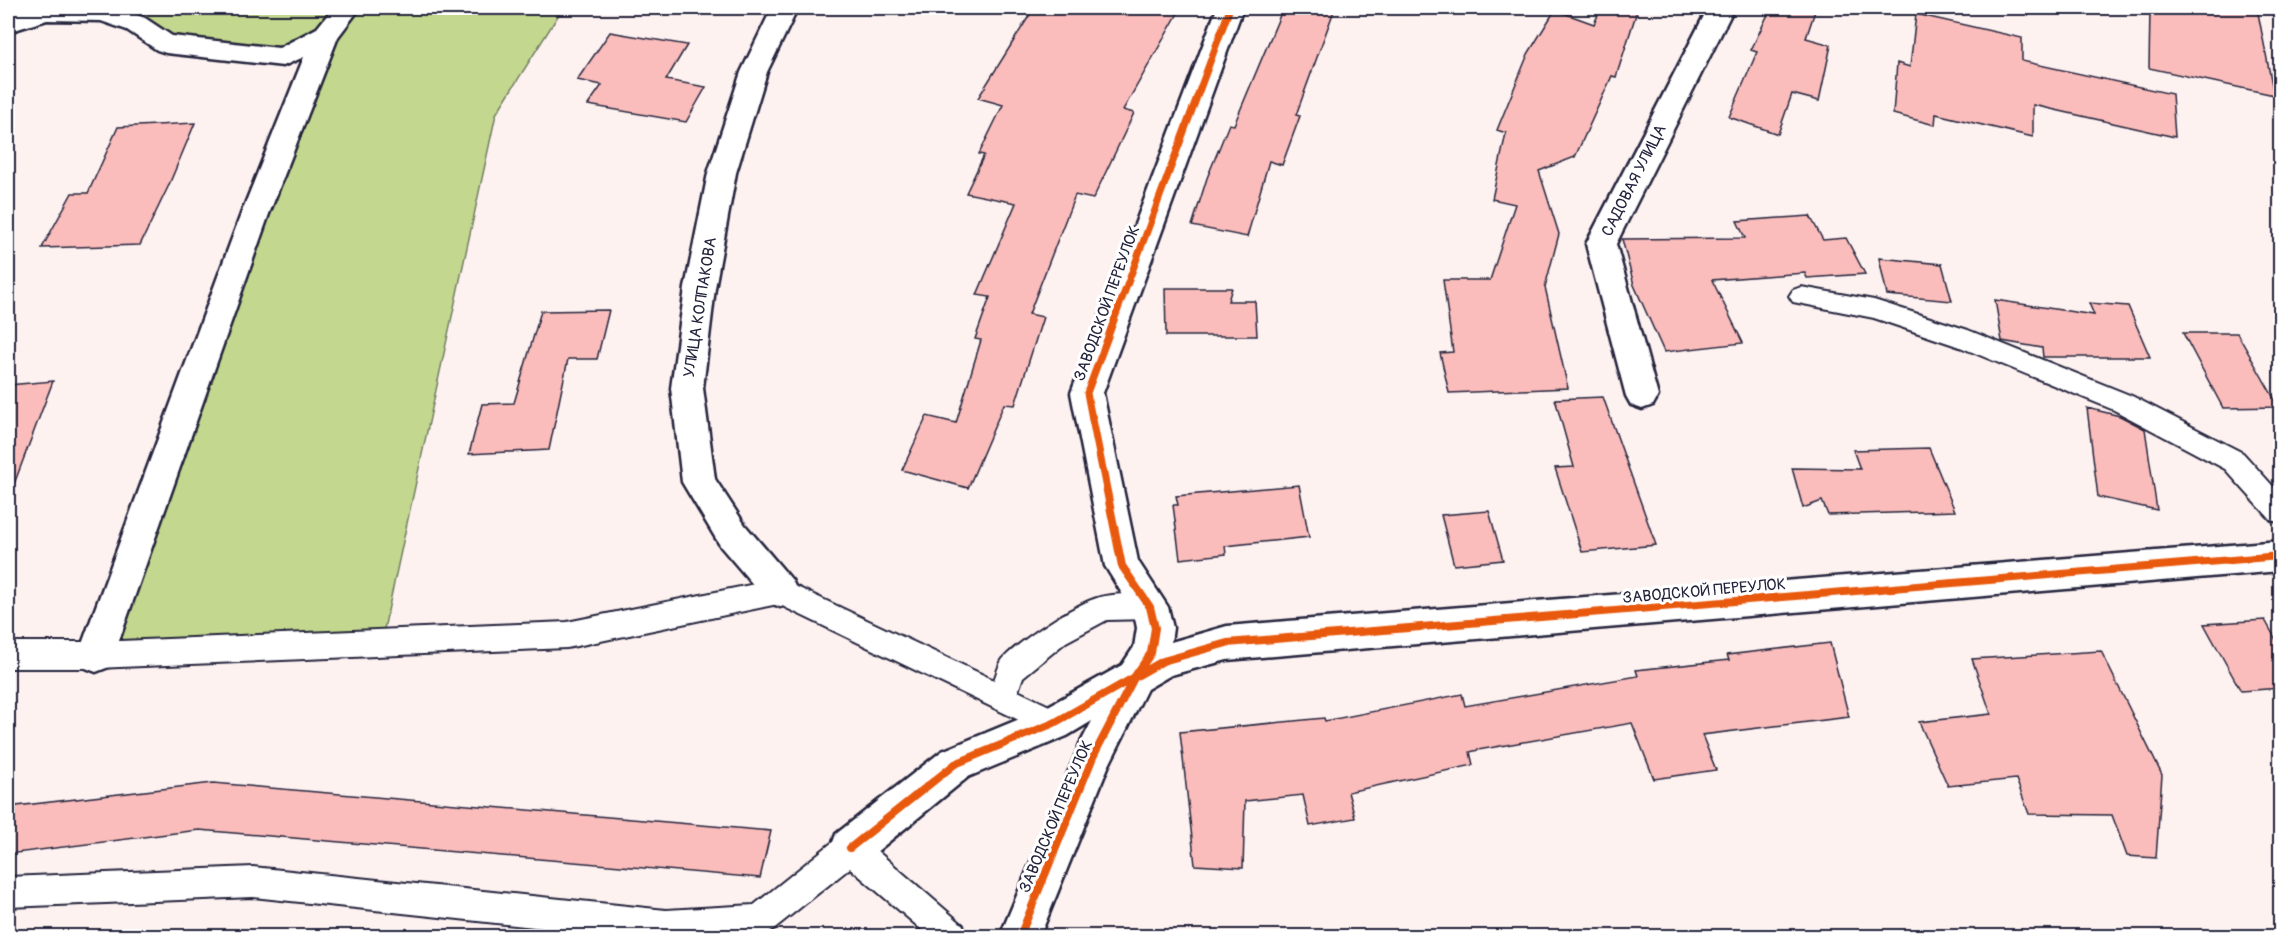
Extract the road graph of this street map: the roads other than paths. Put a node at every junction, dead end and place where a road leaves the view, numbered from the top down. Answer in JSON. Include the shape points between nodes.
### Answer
{"nodes":[{"id":1,"x":347,"y":8,"type":"edge"},
{"id":2,"x":785,"y":8,"type":"edge"},
{"id":3,"x":1230,"y":8,"type":"edge"},
{"id":4,"x":1721,"y":8,"type":"edge"},
{"id":5,"x":8,"y":23,"type":"edge"},
{"id":6,"x":326,"y":34,"type":"junction"},
{"id":7,"x":1801,"y":297,"type":"dead end"},
{"id":8,"x":1642,"y":396,"type":"dead end"},
{"id":9,"x":2280,"y":513,"type":"edge"},
{"id":10,"x":2280,"y":556,"type":"edge"},
{"id":11,"x":780,"y":591,"type":"junction"},
{"id":12,"x":1150,"y":607,"type":"junction"},
{"id":13,"x":96,"y":655,"type":"junction"},
{"id":14,"x":8,"y":656,"type":"edge"},
{"id":15,"x":1136,"y":676,"type":"junction"},
{"id":16,"x":1002,"y":698,"type":"junction"},
{"id":17,"x":1054,"y":723,"type":"junction"},
{"id":18,"x":850,"y":848,"type":"junction"},
{"id":19,"x":8,"y":892,"type":"edge"},
{"id":20,"x":952,"y":936,"type":"edge"},
{"id":21,"x":1020,"y":936,"type":"edge"}],
"edges":[{"from":1,"to":6,"type":"street"},
{"from":2,"to":11,"type":"street","name":"УЛИЦА КОЛПАКОВА","via":[[754,72],[722,173],[700,288],[687,388],[699,482],[733,536]]},
{"from":3,"to":12,"type":"street","name":"ЗАВОДСКОЙ ПЕРЕУЛОК","via":[[1087,393],[1122,566]]},
{"from":4,"to":8,"type":"street","name":"САДОВАЯ УЛИЦА","via":[[1601,244]]},
{"from":5,"to":6,"type":"street","via":[[46,11],[103,12],[136,24],[166,44],[283,57]]},
{"from":6,"to":13,"type":"street","via":[[255,214]]},
{"from":7,"to":9,"type":"lane","via":[[1874,309],[1958,336],[2123,403],[2234,461]]},
{"from":10,"to":15,"type":"street","name":"ЗАВОДСКОЙ ПЕРЕУЛОК","via":[[1227,643],[1163,661]]},
{"from":11,"to":13,"type":"lane","via":[[567,635]]},
{"from":11,"to":16,"type":"lane"},
{"from":12,"to":15,"type":"street","name":"ЗАВОДСКОЙ ПЕРЕУЛОК","via":[[1155,628],[1151,653]]},
{"from":12,"to":16,"type":"lane","via":[[1104,608],[1056,633],[1012,669]]},
{"from":13,"to":14,"type":"lane"},
{"from":15,"to":17,"type":"street","name":"ЗАВОДСКОЙ ПЕРЕУЛОК"},
{"from":15,"to":21,"type":"street","name":"ЗАВОДСКОЙ ПЕРЕУЛОК","via":[[1093,757]]},
{"from":16,"to":17,"type":"lane"},
{"from":17,"to":18,"type":"street","name":"ЗАВОДСКОЙ ПЕРЕУЛОК","via":[[955,764]]},
{"from":18,"to":19,"type":"lane","via":[[760,920],[666,926],[253,882]]},
{"from":18,"to":20,"type":"lane"}]}
